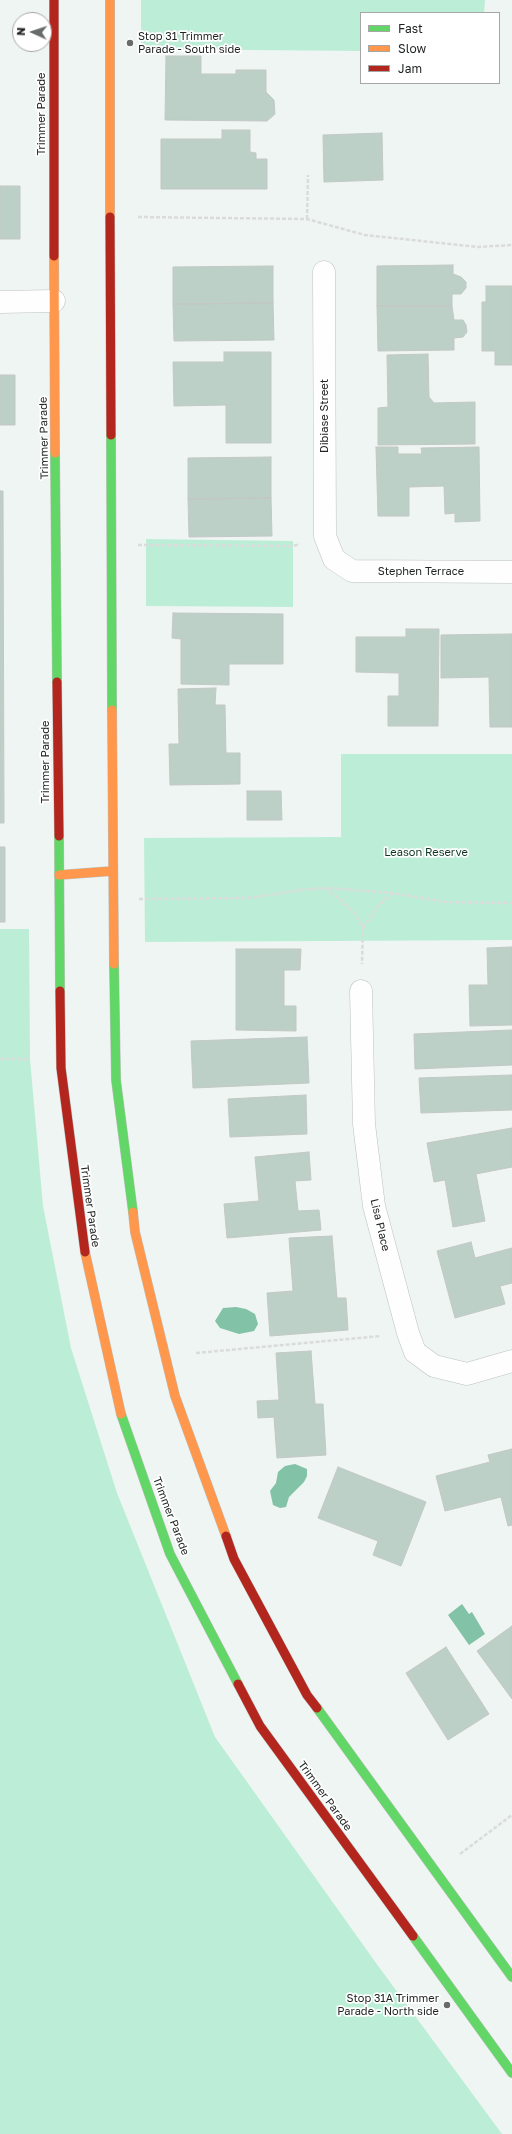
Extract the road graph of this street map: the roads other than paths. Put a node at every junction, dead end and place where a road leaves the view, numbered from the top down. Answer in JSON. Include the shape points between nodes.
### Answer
{"nodes":[{"id":1,"x":54,"y":0,"type":"edge"},
{"id":2,"x":110,"y":0,"type":"edge"},
{"id":3,"x":324,"y":272,"type":"dead end"},
{"id":4,"x":54,"y":301,"type":"junction"},
{"id":5,"x":0,"y":302,"type":"edge"},
{"id":6,"x":334,"y":559,"type":"joint"},
{"id":7,"x":512,"y":572,"type":"edge"},
{"id":8,"x":112,"y":871,"type":"junction"},
{"id":9,"x":59,"y":875,"type":"junction"},
{"id":10,"x":361,"y":991,"type":"road end"},
{"id":11,"x":512,"y":1361,"type":"edge"},
{"id":12,"x":512,"y":1977,"type":"edge"},
{"id":13,"x":512,"y":2073,"type":"edge"}],
"edges":[{"from":1,"to":4,"type":"main road","name":"Trimmer Parade"},
{"from":2,"to":8,"type":"main road"},
{"from":3,"to":6,"type":"street","name":"Dibiase Street","via":[[326,536]]},
{"from":4,"to":5,"type":"street"},
{"from":4,"to":9,"type":"main road","name":"Trimmer Parade"},
{"from":6,"to":7,"type":"street","name":"Stephen Terrace","via":[[352,571]]},
{"from":8,"to":9,"type":"main road"},
{"from":8,"to":12,"type":"main road","via":[[116,1080],[134,1232],[175,1396],[234,1558],[307,1695]]},
{"from":9,"to":13,"type":"main road","name":"Trimmer Parade","via":[[62,1068],[82,1240],[121,1414],[170,1554],[260,1726]]},
{"from":10,"to":11,"type":"street","name":"Lisa Place","via":[[364,1124],[374,1206],[415,1352],[434,1366],[467,1374]]}]}
